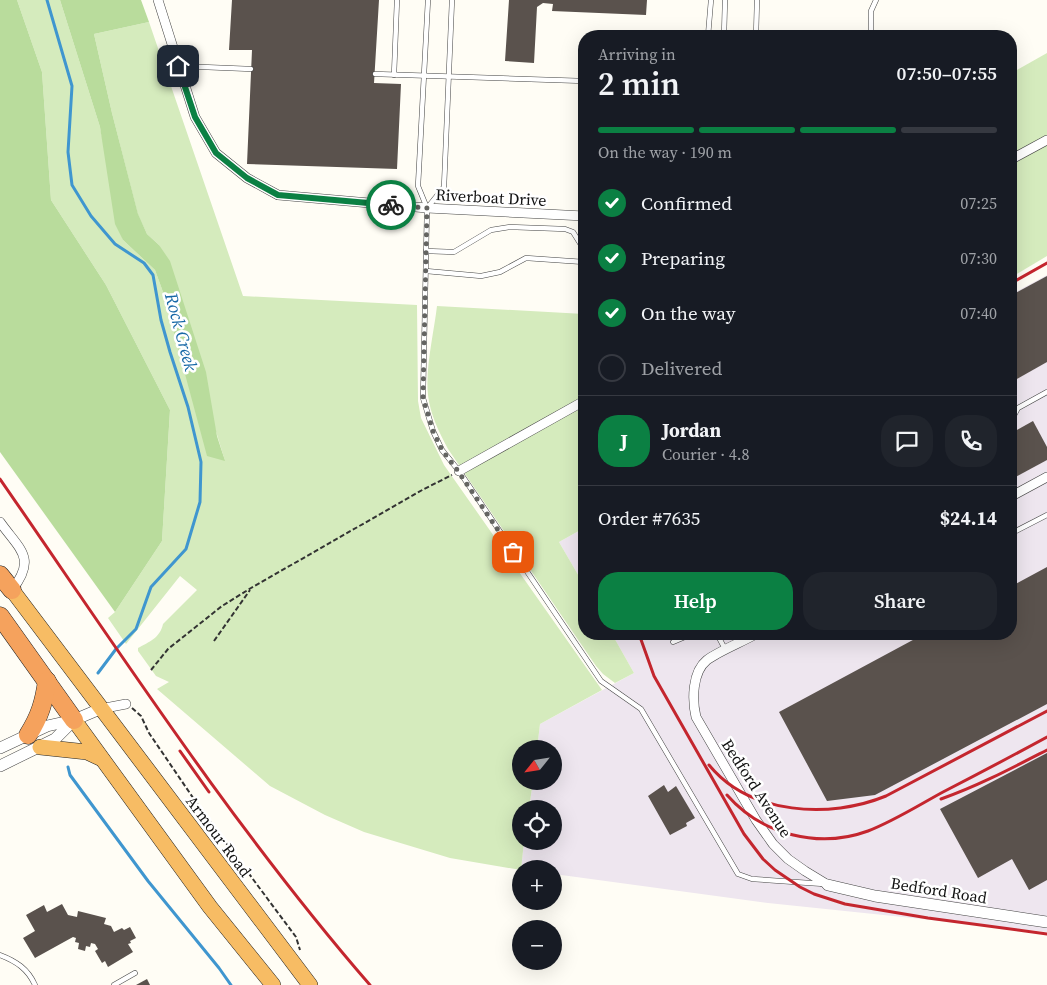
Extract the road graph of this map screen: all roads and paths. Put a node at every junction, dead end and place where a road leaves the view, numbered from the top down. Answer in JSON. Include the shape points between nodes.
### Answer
{"nodes":[{"id":1,"x":158,"y":0,"type":"edge"},
{"id":2,"x":397,"y":0,"type":"edge"},
{"id":3,"x":428,"y":0,"type":"edge"},
{"id":4,"x":452,"y":0,"type":"edge"},
{"id":5,"x":711,"y":0,"type":"edge"},
{"id":6,"x":725,"y":0,"type":"edge"},
{"id":7,"x":757,"y":0,"type":"edge"},
{"id":8,"x":876,"y":0,"type":"edge"},
{"id":9,"x":708,"y":30,"type":"edge"},
{"id":10,"x":724,"y":30,"type":"edge"},
{"id":11,"x":756,"y":30,"type":"edge"},
{"id":12,"x":870,"y":30,"type":"edge"},
{"id":13,"x":178,"y":66,"type":"junction"},
{"id":14,"x":251,"y":69,"type":"dead end"},
{"id":15,"x":375,"y":74,"type":"dead end"},
{"id":16,"x":394,"y":75,"type":"junction"},
{"id":17,"x":424,"y":76,"type":"junction"},
{"id":18,"x":449,"y":77,"type":"junction"},
{"id":19,"x":578,"y":81,"type":"edge"},
{"id":20,"x":1047,"y":140,"type":"edge"},
{"id":21,"x":1017,"y":156,"type":"edge"},
{"id":22,"x":427,"y":208,"type":"junction"},
{"id":23,"x":578,"y":216,"type":"edge"},
{"id":24,"x":578,"y":240,"type":"edge"},
{"id":25,"x":426,"y":252,"type":"junction"},
{"id":26,"x":578,"y":262,"type":"edge"},
{"id":27,"x":426,"y":271,"type":"junction"},
{"id":28,"x":1047,"y":392,"type":"edge"},
{"id":29,"x":578,"y":404,"type":"edge"},
{"id":30,"x":1017,"y":410,"type":"edge"},
{"id":31,"x":458,"y":471,"type":"junction"},
{"id":32,"x":1047,"y":477,"type":"edge"},
{"id":33,"x":1017,"y":493,"type":"edge"},
{"id":34,"x":1047,"y":515,"type":"edge"},
{"id":35,"x":0,"y":522,"type":"edge"},
{"id":36,"x":1017,"y":530,"type":"edge"},
{"id":37,"x":0,"y":575,"type":"edge"},
{"id":38,"x":251,"y":588,"type":"junction"},
{"id":39,"x":12,"y":590,"type":"junction"},
{"id":40,"x":0,"y":616,"type":"edge"},
{"id":41,"x":678,"y":640,"type":"edge"},
{"id":42,"x":720,"y":640,"type":"edge"},
{"id":43,"x":744,"y":640,"type":"edge"},
{"id":44,"x":214,"y":641,"type":"dead end"},
{"id":45,"x":674,"y":642,"type":"dead end"},
{"id":46,"x":725,"y":650,"type":"junction"},
{"id":47,"x":151,"y":670,"type":"dead end"},
{"id":48,"x":47,"y":681,"type":"junction"},
{"id":49,"x":126,"y":704,"type":"joint"},
{"id":50,"x":100,"y":709,"type":"junction"},
{"id":51,"x":74,"y":720,"type":"junction"},
{"id":52,"x":28,"y":735,"type":"junction"},
{"id":53,"x":0,"y":748,"type":"edge"},
{"id":54,"x":40,"y":748,"type":"junction"},
{"id":55,"x":103,"y":760,"type":"junction"},
{"id":56,"x":0,"y":766,"type":"edge"},
{"id":57,"x":828,"y":885,"type":"junction"},
{"id":58,"x":1047,"y":922,"type":"edge"},
{"id":59,"x":300,"y":952,"type":"dead end"},
{"id":60,"x":0,"y":955,"type":"edge"},
{"id":61,"x":136,"y":973,"type":"dead end"},
{"id":62,"x":35,"y":985,"type":"edge"},
{"id":63,"x":114,"y":985,"type":"edge"},
{"id":64,"x":273,"y":985,"type":"edge"},
{"id":65,"x":310,"y":985,"type":"edge"}],
"edges":[{"from":1,"to":13,"type":"street","name":"Riverboat Drive"},
{"from":2,"to":16,"type":"lane"},
{"from":3,"to":17,"type":"lane"},
{"from":4,"to":18,"type":"lane"},
{"from":5,"to":9,"type":"lane"},
{"from":6,"to":10,"type":"lane"},
{"from":7,"to":11,"type":"lane"},
{"from":8,"to":12,"type":"lane","via":[[871,12]]},
{"from":13,"to":14,"type":"lane"},
{"from":13,"to":22,"type":"street","name":"Riverboat Drive","via":[[195,117],[216,153],[247,178],[278,195]]},
{"from":15,"to":16,"type":"lane"},
{"from":16,"to":17,"type":"lane"},
{"from":17,"to":18,"type":"lane"},
{"from":17,"to":22,"type":"lane","via":[[418,186]]},
{"from":18,"to":19,"type":"lane"},
{"from":18,"to":22,"type":"lane","via":[[444,187]]},
{"from":20,"to":21,"type":"street"},
{"from":22,"to":23,"type":"street","name":"Riverboat Drive"},
{"from":22,"to":25,"type":"lane"},
{"from":24,"to":25,"type":"lane","via":[[573,232],[565,229],[510,227],[491,230],[454,252]]},
{"from":25,"to":27,"type":"lane"},
{"from":26,"to":27,"type":"lane","via":[[526,258],[500,272],[481,276]]},
{"from":27,"to":31,"type":"lane","via":[[423,398],[442,450]]},
{"from":28,"to":30,"type":"lane"},
{"from":29,"to":31,"type":"street"},
{"from":31,"to":38,"type":"path"},
{"from":31,"to":57,"type":"lane","via":[[601,681],[641,709],[738,874],[752,879]]},
{"from":32,"to":33,"type":"street"},
{"from":34,"to":36,"type":"lane"},
{"from":35,"to":39,"type":"street","via":[[24,557],[25,568]]},
{"from":37,"to":39,"type":"highway"},
{"from":38,"to":44,"type":"path"},
{"from":38,"to":47,"type":"path","via":[[168,648]]},
{"from":39,"to":50,"type":"highway","name":"Armour Road"},
{"from":40,"to":48,"type":"highway"},
{"from":41,"to":45,"type":"lane"},
{"from":42,"to":46,"type":"lane"},
{"from":43,"to":46,"type":"street"},
{"from":46,"to":57,"type":"street","name":"Bedford Avenue","via":[[705,661],[698,673],[693,694],[696,717],[773,844],[799,867]]},
{"from":48,"to":51,"type":"highway"},
{"from":48,"to":52,"type":"highway","via":[[44,702]]},
{"from":49,"to":50,"type":"street"},
{"from":49,"to":59,"type":"path","via":[[141,716],[200,808],[296,937]]},
{"from":50,"to":51,"type":"street"},
{"from":50,"to":65,"type":"highway","name":"Armour Road"},
{"from":51,"to":52,"type":"street","via":[[47,726]]},
{"from":51,"to":54,"type":"street","via":[[55,739]]},
{"from":51,"to":55,"type":"highway"},
{"from":52,"to":53,"type":"street"},
{"from":54,"to":55,"type":"highway","via":[[87,752]]},
{"from":54,"to":56,"type":"street"},
{"from":55,"to":64,"type":"highway","via":[[210,907]]},
{"from":57,"to":58,"type":"street","name":"Bedford Road","via":[[875,896]]},
{"from":60,"to":62,"type":"lane","via":[[24,967]]},
{"from":61,"to":63,"type":"lane"}]}
